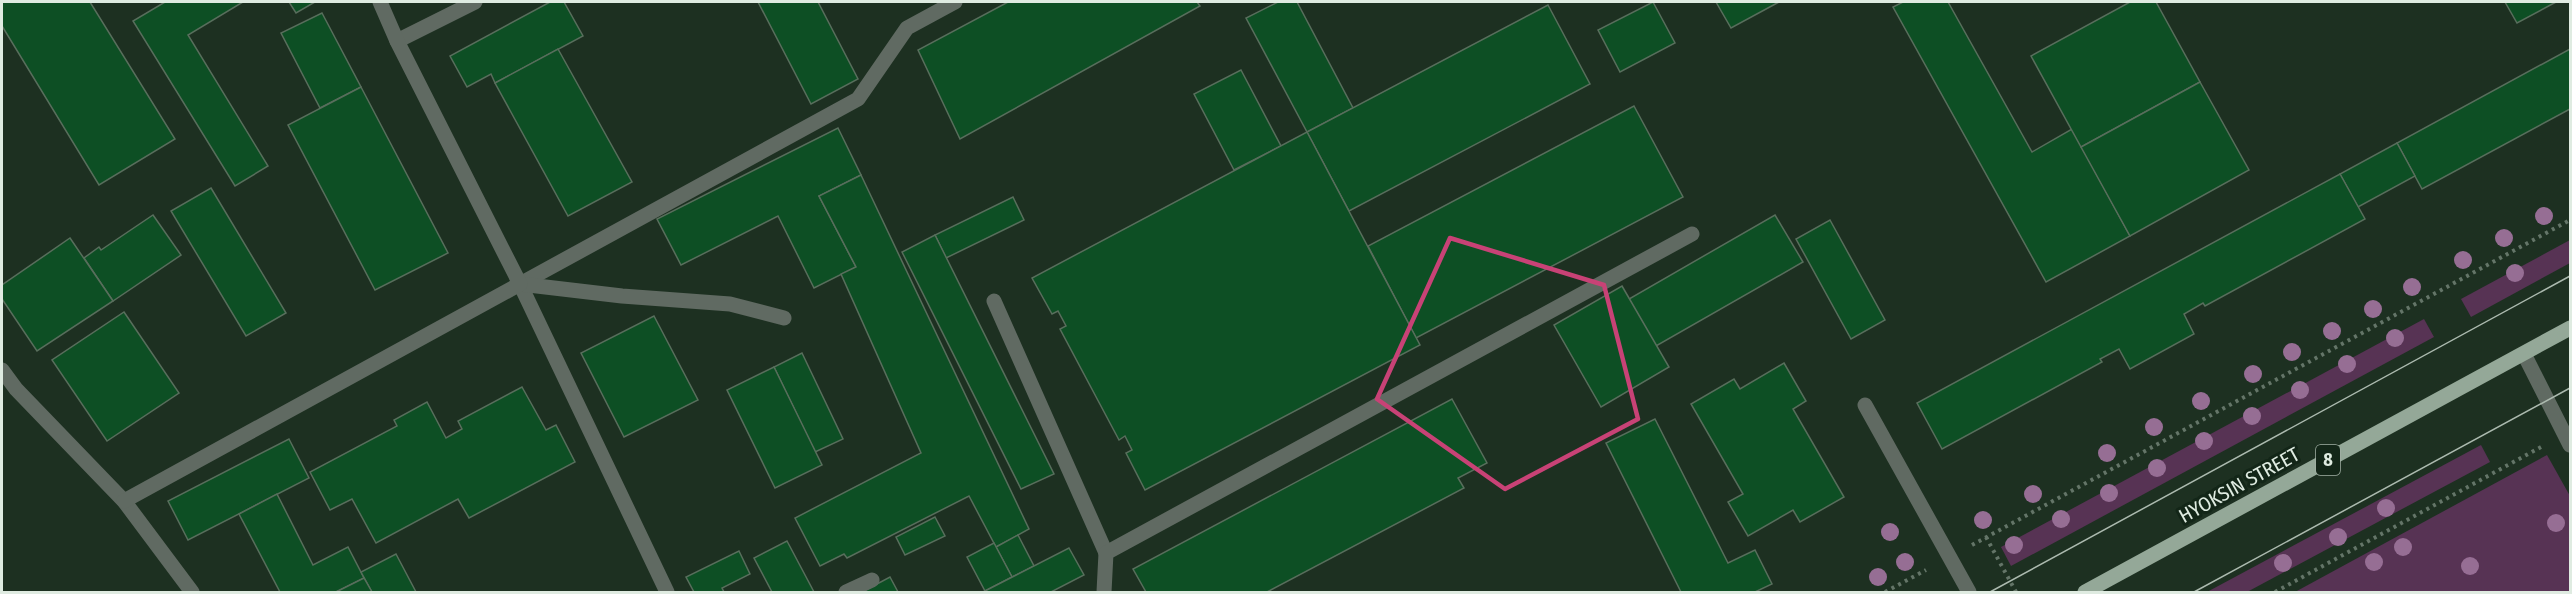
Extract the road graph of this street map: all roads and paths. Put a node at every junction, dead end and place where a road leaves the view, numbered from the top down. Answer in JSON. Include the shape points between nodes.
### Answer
{"nodes":[{"id":1,"x":380,"y":2,"type":"edge"},
{"id":2,"x":475,"y":2,"type":"edge"},
{"id":3,"x":955,"y":2,"type":"edge"},
{"id":4,"x":397,"y":41,"type":"junction"},
{"id":5,"x":2571,"y":220,"type":"edge"},
{"id":6,"x":1692,"y":234,"type":"dead end"},
{"id":7,"x":520,"y":284,"type":"junction"},
{"id":8,"x":994,"y":301,"type":"dead end"},
{"id":9,"x":784,"y":318,"type":"dead end"},
{"id":10,"x":2571,"y":328,"type":"edge"},
{"id":11,"x":2523,"y":354,"type":"junction"},
{"id":12,"x":2,"y":370,"type":"edge"},
{"id":13,"x":1866,"y":405,"type":"dead end"},
{"id":14,"x":2568,"y":439,"type":"edge"},
{"id":15,"x":124,"y":501,"type":"junction"},
{"id":16,"x":1986,"y":537,"type":"junction"},
{"id":17,"x":1106,"y":553,"type":"junction"},
{"id":18,"x":1951,"y":556,"type":"junction"},
{"id":19,"x":872,"y":580,"type":"dead end"},
{"id":20,"x":192,"y":592,"type":"edge"},
{"id":21,"x":667,"y":592,"type":"edge"},
{"id":22,"x":846,"y":592,"type":"edge"},
{"id":23,"x":1104,"y":592,"type":"edge"},
{"id":24,"x":1885,"y":592,"type":"edge"},
{"id":25,"x":1969,"y":592,"type":"edge"},
{"id":26,"x":2016,"y":592,"type":"edge"},
{"id":27,"x":2085,"y":592,"type":"edge"},
{"id":28,"x":2275,"y":592,"type":"edge"}],
"edges":[{"from":1,"to":4,"type":"street"},
{"from":2,"to":4,"type":"street"},
{"from":3,"to":7,"type":"street","via":[[907,28],[858,99]]},
{"from":4,"to":7,"type":"street"},
{"from":5,"to":16,"type":"path"},
{"from":6,"to":17,"type":"street"},
{"from":7,"to":9,"type":"street","via":[[730,304]]},
{"from":7,"to":15,"type":"street"},
{"from":7,"to":21,"type":"street"},
{"from":8,"to":17,"type":"street"},
{"from":10,"to":11,"type":"main road","name":"HYOKSIN STREET","number":"8"},
{"from":11,"to":14,"type":"street"},
{"from":11,"to":27,"type":"main road","name":"HYOKSIN STREET","number":"8"},
{"from":12,"to":15,"type":"street"},
{"from":13,"to":18,"type":"street"},
{"from":14,"to":28,"type":"path"},
{"from":15,"to":20,"type":"street"},
{"from":16,"to":18,"type":"path"},
{"from":16,"to":26,"type":"path"},
{"from":17,"to":23,"type":"street"},
{"from":18,"to":24,"type":"path"},
{"from":18,"to":25,"type":"street"},
{"from":19,"to":22,"type":"street"}]}
